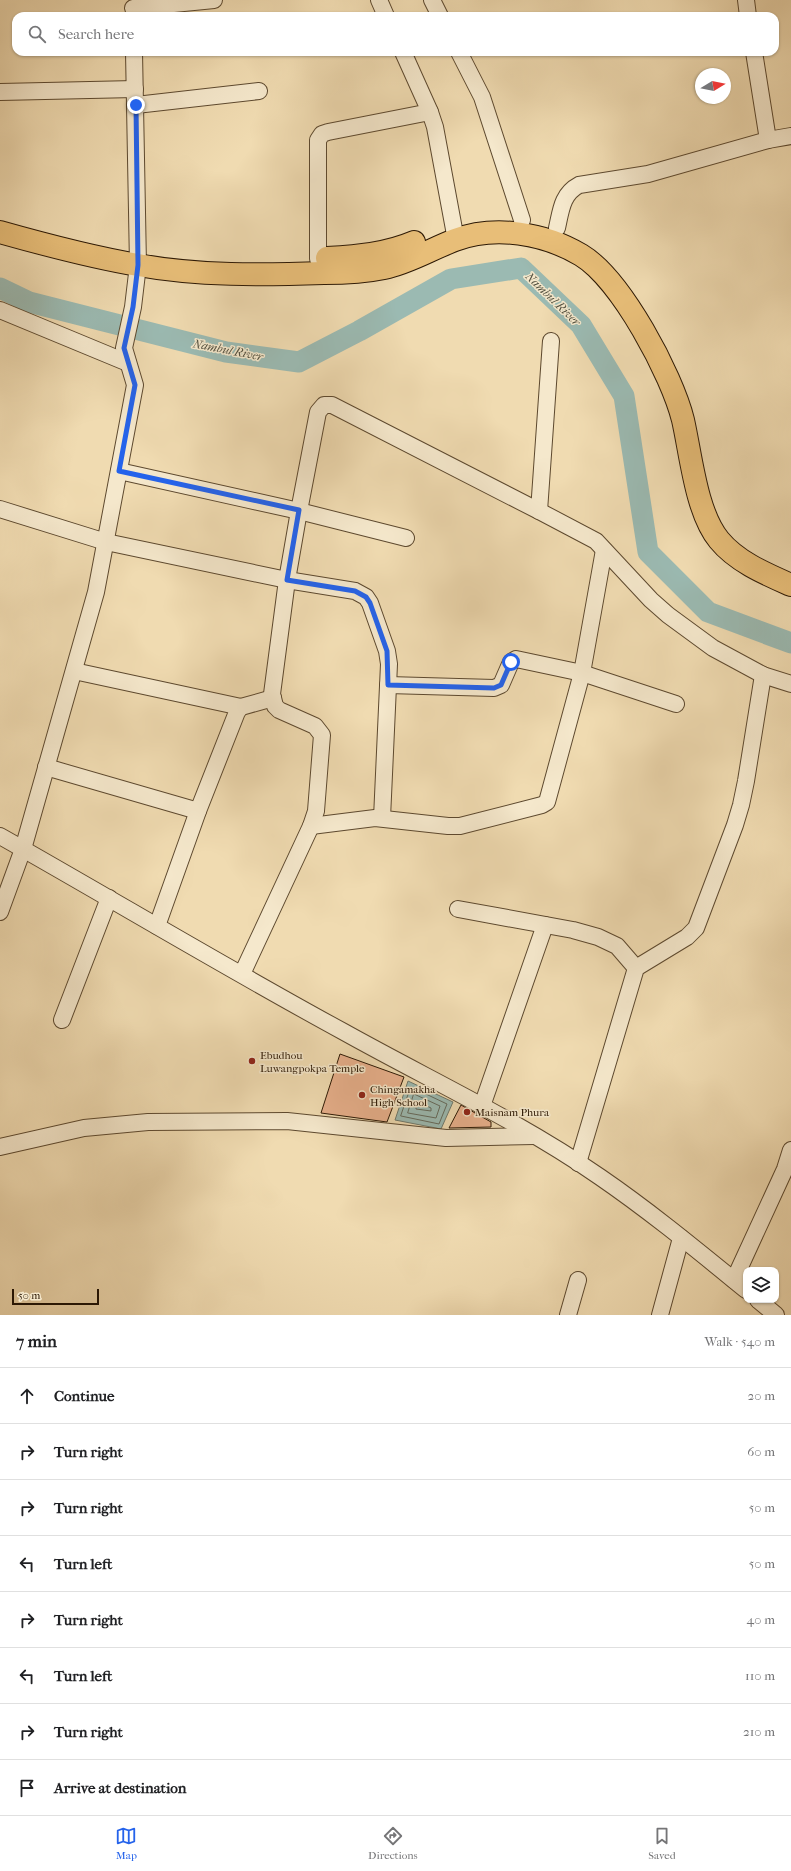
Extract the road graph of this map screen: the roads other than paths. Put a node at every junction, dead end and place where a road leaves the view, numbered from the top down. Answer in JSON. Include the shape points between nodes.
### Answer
{"nodes":[{"id":1,"x":214,"y":0,"type":"edge"},
{"id":2,"x":379,"y":0,"type":"edge"},
{"id":3,"x":432,"y":0,"type":"edge"},
{"id":4,"x":746,"y":0,"type":"edge"},
{"id":5,"x":133,"y":8,"type":"edge"},
{"id":6,"x":384,"y":12,"type":"edge"},
{"id":7,"x":438,"y":12,"type":"edge"},
{"id":8,"x":748,"y":12,"type":"edge"},
{"id":9,"x":134,"y":56,"type":"edge"},
{"id":10,"x":405,"y":56,"type":"edge"},
{"id":11,"x":461,"y":56,"type":"edge"},
{"id":12,"x":755,"y":56,"type":"edge"},
{"id":13,"x":259,"y":91,"type":"dead end"},
{"id":14,"x":0,"y":92,"type":"edge"},
{"id":15,"x":135,"y":97,"type":"junction"},
{"id":16,"x":430,"y":112,"type":"junction"},
{"id":17,"x":791,"y":136,"type":"edge"},
{"id":18,"x":768,"y":140,"type":"junction"},
{"id":19,"x":0,"y":219,"type":"edge"},
{"id":20,"x":522,"y":220,"type":"junction"},
{"id":21,"x":557,"y":228,"type":"junction"},
{"id":22,"x":0,"y":232,"type":"edge"},
{"id":23,"x":454,"y":233,"type":"junction"},
{"id":24,"x":138,"y":258,"type":"junction"},
{"id":25,"x":318,"y":258,"type":"junction"},
{"id":26,"x":0,"y":310,"type":"edge"},
{"id":27,"x":552,"y":341,"type":"dead end"},
{"id":28,"x":126,"y":356,"type":"junction"},
{"id":29,"x":119,"y":471,"type":"junction"},
{"id":30,"x":0,"y":508,"type":"edge"},
{"id":31,"x":299,"y":510,"type":"junction"},
{"id":32,"x":539,"y":511,"type":"junction"},
{"id":33,"x":406,"y":538,"type":"dead end"},
{"id":34,"x":106,"y":542,"type":"junction"},
{"id":35,"x":604,"y":550,"type":"junction"},
{"id":36,"x":791,"y":569,"type":"edge"},
{"id":37,"x":287,"y":580,"type":"junction"},
{"id":38,"x":791,"y":585,"type":"edge"},
{"id":39,"x":74,"y":671,"type":"junction"},
{"id":40,"x":582,"y":673,"type":"junction"},
{"id":41,"x":763,"y":674,"type":"junction"},
{"id":42,"x":791,"y":684,"type":"edge"},
{"id":43,"x":388,"y":685,"type":"junction"},
{"id":44,"x":273,"y":698,"type":"junction"},
{"id":45,"x":676,"y":704,"type":"dead end"},
{"id":46,"x":241,"y":707,"type":"junction"},
{"id":47,"x":46,"y":767,"type":"junction"},
{"id":48,"x":198,"y":811,"type":"junction"},
{"id":49,"x":382,"y":818,"type":"junction"},
{"id":50,"x":311,"y":826,"type":"junction"},
{"id":51,"x":0,"y":836,"type":"edge"},
{"id":52,"x":23,"y":849,"type":"junction"},
{"id":53,"x":109,"y":898,"type":"junction"},
{"id":54,"x":458,"y":909,"type":"dead end"},
{"id":55,"x":0,"y":912,"type":"edge"},
{"id":56,"x":544,"y":925,"type":"junction"},
{"id":57,"x":157,"y":926,"type":"junction"},
{"id":58,"x":636,"y":968,"type":"junction"},
{"id":59,"x":242,"y":974,"type":"junction"},
{"id":60,"x":62,"y":1020,"type":"dead end"},
{"id":61,"x":482,"y":1106,"type":"junction"},
{"id":62,"x":535,"y":1136,"type":"junction"},
{"id":63,"x":0,"y":1147,"type":"edge"},
{"id":64,"x":791,"y":1150,"type":"edge"},
{"id":65,"x":578,"y":1163,"type":"junction"},
{"id":66,"x":681,"y":1238,"type":"junction"},
{"id":67,"x":578,"y":1280,"type":"dead end"},
{"id":68,"x":740,"y":1285,"type":"edge"},
{"id":69,"x":762,"y":1303,"type":"edge"},
{"id":70,"x":568,"y":1315,"type":"edge"},
{"id":71,"x":660,"y":1315,"type":"edge"},
{"id":72,"x":776,"y":1315,"type":"edge"}],
"edges":[{"from":1,"to":5,"type":"street"},
{"from":2,"to":6,"type":"street"},
{"from":3,"to":7,"type":"street"},
{"from":4,"to":8,"type":"street"},
{"from":9,"to":15,"type":"street"},
{"from":10,"to":16,"type":"street"},
{"from":11,"to":20,"type":"street","via":[[482,97]]},
{"from":12,"to":18,"type":"street"},
{"from":13,"to":15,"type":"street"},
{"from":14,"to":15,"type":"street"},
{"from":15,"to":24,"type":"street"},
{"from":16,"to":23,"type":"street"},
{"from":16,"to":25,"type":"street","via":[[328,132],[320,137]]},
{"from":17,"to":18,"type":"street"},
{"from":18,"to":21,"type":"street","via":[[648,174],[579,185],[569,190]]},
{"from":19,"to":24,"type":"highway"},
{"from":20,"to":21,"type":"highway"},
{"from":20,"to":23,"type":"highway","via":[[480,220]]},
{"from":21,"to":36,"type":"highway","via":[[572,234],[608,259],[629,284],[667,342],[688,391],[713,497],[724,521],[735,537],[748,548]]},
{"from":22,"to":24,"type":"highway","via":[[93,256]]},
{"from":23,"to":24,"type":"highway","via":[[413,259],[386,268],[364,271],[234,274]]},
{"from":23,"to":25,"type":"highway","via":[[368,255]]},
{"from":23,"to":38,"type":"highway","via":[[514,233],[537,237],[564,246],[599,268],[635,318],[663,368],[682,417],[701,501],[710,527],[719,541],[732,553],[761,572]]},
{"from":24,"to":25,"type":"highway"},
{"from":24,"to":28,"type":"street"},
{"from":26,"to":28,"type":"street"},
{"from":27,"to":32,"type":"street"},
{"from":28,"to":29,"type":"street","via":[[135,385]]},
{"from":29,"to":31,"type":"street"},
{"from":29,"to":34,"type":"street"},
{"from":30,"to":34,"type":"street"},
{"from":31,"to":32,"type":"street","via":[[318,412],[328,404]]},
{"from":31,"to":33,"type":"street"},
{"from":31,"to":37,"type":"street"},
{"from":32,"to":35,"type":"street","via":[[596,541]]},
{"from":34,"to":37,"type":"street"},
{"from":34,"to":39,"type":"street","via":[[96,592]]},
{"from":35,"to":40,"type":"street"},
{"from":35,"to":41,"type":"street","via":[[668,615],[713,648]]},
{"from":37,"to":43,"type":"street","via":[[355,591],[366,597],[387,651]]},
{"from":37,"to":44,"type":"street"},
{"from":39,"to":46,"type":"street"},
{"from":39,"to":47,"type":"street"},
{"from":40,"to":43,"type":"street","via":[[516,659],[511,662],[501,685],[494,688]]},
{"from":40,"to":45,"type":"street"},
{"from":40,"to":49,"type":"street","via":[[547,802],[460,826]]},
{"from":41,"to":42,"type":"street"},
{"from":41,"to":58,"type":"street","via":[[741,805],[696,928],[687,937]]},
{"from":43,"to":49,"type":"street"},
{"from":44,"to":46,"type":"street"},
{"from":44,"to":50,"type":"street","via":[[279,710],[316,726],[322,735],[316,811]]},
{"from":46,"to":48,"type":"street"},
{"from":47,"to":48,"type":"street"},
{"from":47,"to":52,"type":"street"},
{"from":48,"to":57,"type":"street"},
{"from":49,"to":50,"type":"street"},
{"from":50,"to":59,"type":"street"},
{"from":51,"to":52,"type":"street"},
{"from":52,"to":53,"type":"street"},
{"from":52,"to":55,"type":"street"},
{"from":53,"to":57,"type":"street"},
{"from":53,"to":60,"type":"street"},
{"from":54,"to":56,"type":"street"},
{"from":56,"to":58,"type":"street","via":[[573,930],[611,942],[622,949]]},
{"from":56,"to":61,"type":"street"},
{"from":57,"to":59,"type":"street"},
{"from":58,"to":65,"type":"street"},
{"from":59,"to":61,"type":"street","via":[[345,1033]]},
{"from":61,"to":62,"type":"street"},
{"from":62,"to":63,"type":"street","via":[[446,1138],[287,1121],[148,1122],[84,1128]]},
{"from":62,"to":65,"type":"street"},
{"from":64,"to":68,"type":"street"},
{"from":65,"to":66,"type":"street","via":[[652,1214]]},
{"from":66,"to":68,"type":"street"},
{"from":66,"to":71,"type":"street"},
{"from":67,"to":70,"type":"street"},
{"from":69,"to":72,"type":"street"}]}
